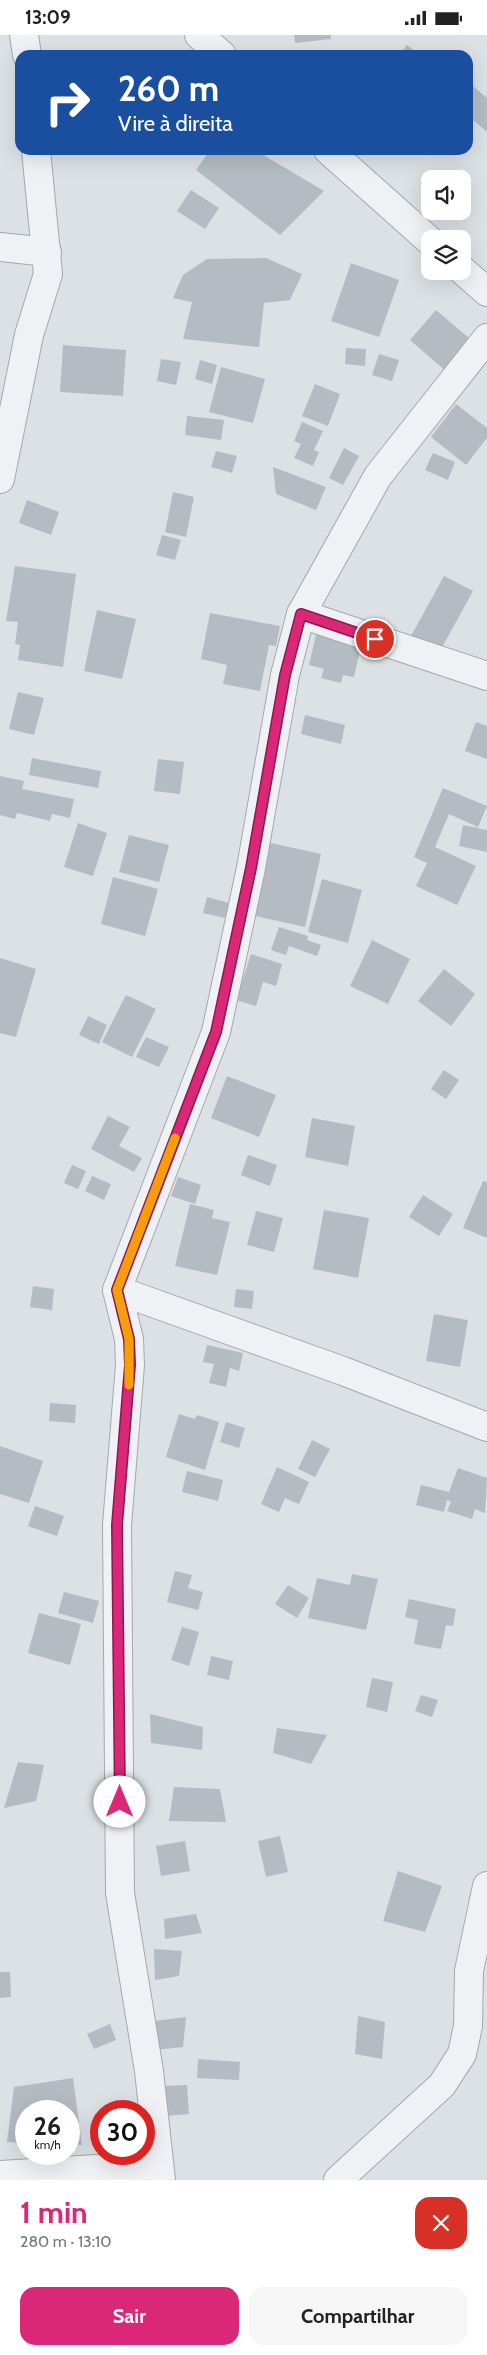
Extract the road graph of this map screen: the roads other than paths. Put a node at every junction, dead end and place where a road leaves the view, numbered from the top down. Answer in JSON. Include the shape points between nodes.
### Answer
{"nodes":[{"id":1,"x":24,"y":35,"type":"edge"},
{"id":2,"x":199,"y":35,"type":"edge"},
{"id":3,"x":26,"y":50,"type":"edge"},
{"id":4,"x":216,"y":50,"type":"edge"},
{"id":5,"x":37,"y":155,"type":"edge"},
{"id":6,"x":334,"y":155,"type":"edge"},
{"id":7,"x":421,"y":233,"type":"edge"},
{"id":8,"x":0,"y":247,"type":"edge"},
{"id":9,"x":47,"y":252,"type":"junction"},
{"id":10,"x":471,"y":278,"type":"edge"},
{"id":11,"x":487,"y":292,"type":"edge"},
{"id":12,"x":487,"y":338,"type":"edge"},
{"id":13,"x":0,"y":479,"type":"edge"},
{"id":14,"x":301,"y":614,"type":"junction"},
{"id":15,"x":487,"y":676,"type":"edge"},
{"id":16,"x":117,"y":1290,"type":"junction"},
{"id":17,"x":487,"y":1427,"type":"edge"},
{"id":18,"x":487,"y":1886,"type":"edge"},
{"id":19,"x":160,"y":2173,"type":"edge"},
{"id":20,"x":0,"y":2175,"type":"edge"},
{"id":21,"x":338,"y":2180,"type":"edge"}],
"edges":[{"from":1,"to":3,"type":"street"},
{"from":2,"to":4,"type":"street"},
{"from":5,"to":9,"type":"street"},
{"from":6,"to":7,"type":"street"},
{"from":8,"to":9,"type":"street"},
{"from":9,"to":13,"type":"street","via":[[48,274],[29,335]]},
{"from":10,"to":11,"type":"street"},
{"from":12,"to":14,"type":"street","via":[[378,476]]},
{"from":14,"to":15,"type":"street"},
{"from":14,"to":16,"type":"street","via":[[285,675],[251,868],[216,1032]]},
{"from":16,"to":17,"type":"street","via":[[343,1371]]},
{"from":16,"to":19,"type":"street","via":[[129,1339],[130,1365],[117,1525],[120,1893],[149,2071]]},
{"from":18,"to":21,"type":"street","via":[[469,1971],[468,2026],[462,2054],[442,2085]]},
{"from":19,"to":20,"type":"street"}]}
